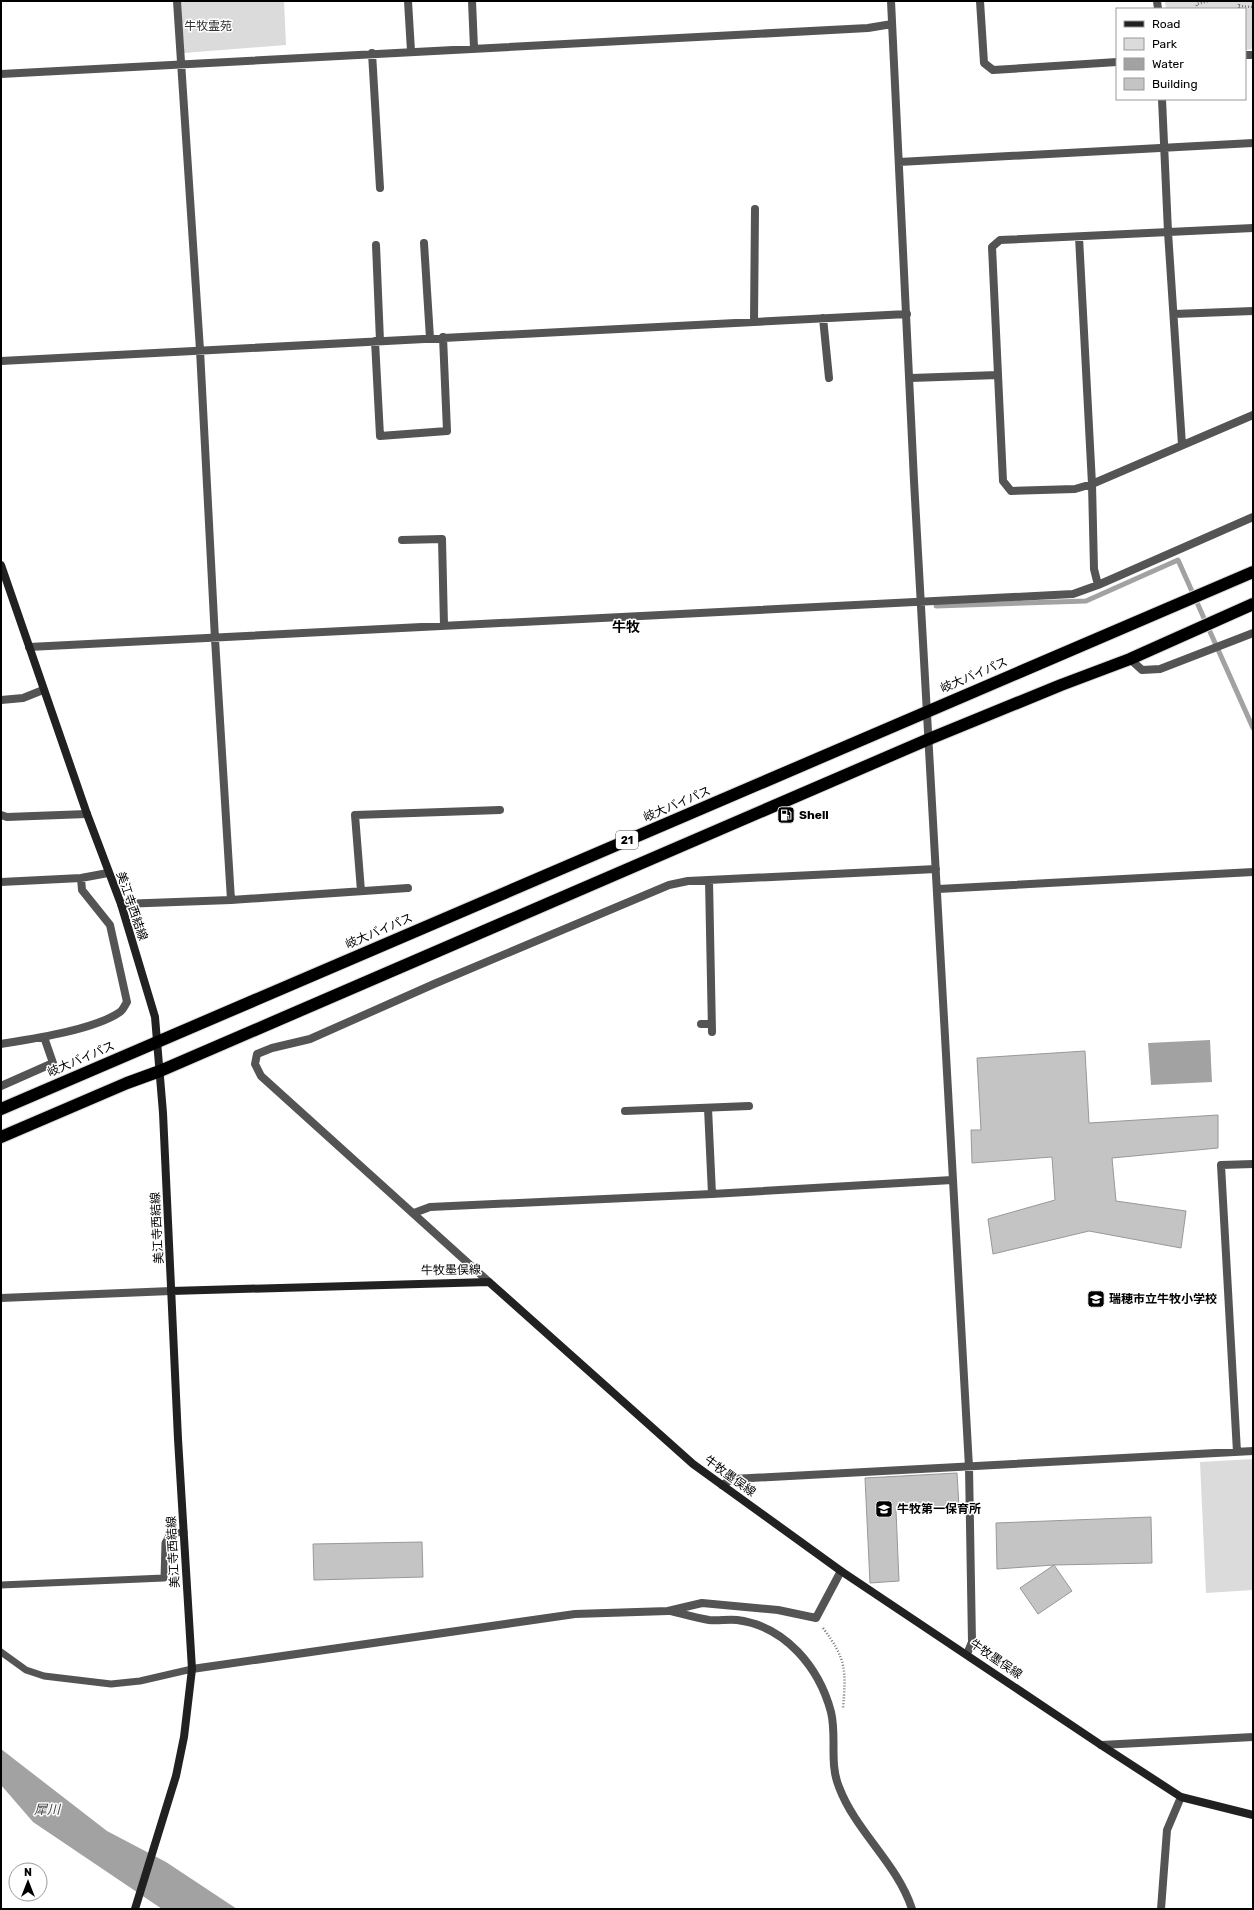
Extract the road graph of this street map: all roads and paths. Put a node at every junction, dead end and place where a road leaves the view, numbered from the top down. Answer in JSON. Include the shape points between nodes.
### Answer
{"nodes":[{"id":1,"x":177,"y":1,"type":"edge"},
{"id":2,"x":408,"y":1,"type":"edge"},
{"id":3,"x":472,"y":1,"type":"edge"},
{"id":4,"x":891,"y":1,"type":"edge"},
{"id":5,"x":980,"y":1,"type":"edge"},
{"id":6,"x":1209,"y":1,"type":"edge"},
{"id":7,"x":1239,"y":1,"type":"edge"},
{"id":8,"x":1239,"y":7,"type":"edge"},
{"id":9,"x":1253,"y":7,"type":"edge"},
{"id":10,"x":1196,"y":8,"type":"edge"},
{"id":11,"x":892,"y":24,"type":"junction"},
{"id":12,"x":474,"y":48,"type":"junction"},
{"id":13,"x":411,"y":51,"type":"junction"},
{"id":14,"x":372,"y":53,"type":"junction"},
{"id":15,"x":1116,"y":62,"type":"edge"},
{"id":16,"x":180,"y":63,"type":"junction"},
{"id":17,"x":1,"y":74,"type":"edge"},
{"id":18,"x":1162,"y":100,"type":"edge"},
{"id":19,"x":1253,"y":143,"type":"edge"},
{"id":20,"x":1165,"y":148,"type":"junction"},
{"id":21,"x":898,"y":162,"type":"junction"},
{"id":22,"x":380,"y":188,"type":"dead end"},
{"id":23,"x":755,"y":209,"type":"dead end"},
{"id":24,"x":1253,"y":228,"type":"edge"},
{"id":25,"x":1168,"y":232,"type":"junction"},
{"id":26,"x":1079,"y":236,"type":"junction"},
{"id":27,"x":424,"y":243,"type":"dead end"},
{"id":28,"x":376,"y":245,"type":"dead end"},
{"id":29,"x":1253,"y":311,"type":"edge"},
{"id":30,"x":907,"y":314,"type":"junction"},
{"id":31,"x":1174,"y":314,"type":"junction"},
{"id":32,"x":822,"y":318,"type":"junction"},
{"id":33,"x":754,"y":322,"type":"junction"},
{"id":34,"x":443,"y":337,"type":"junction"},
{"id":35,"x":430,"y":338,"type":"junction"},
{"id":36,"x":378,"y":341,"type":"junction"},
{"id":37,"x":200,"y":350,"type":"junction"},
{"id":38,"x":1,"y":362,"type":"edge"},
{"id":39,"x":998,"y":375,"type":"junction"},
{"id":40,"x":829,"y":378,"type":"dead end"},
{"id":41,"x":911,"y":378,"type":"junction"},
{"id":42,"x":1253,"y":415,"type":"edge"},
{"id":43,"x":1182,"y":445,"type":"junction"},
{"id":44,"x":1092,"y":484,"type":"junction"},
{"id":45,"x":1253,"y":517,"type":"edge"},
{"id":46,"x":402,"y":540,"type":"dead end"},
{"id":47,"x":1,"y":565,"type":"edge"},
{"id":48,"x":1253,"y":572,"type":"edge"},
{"id":49,"x":1098,"y":585,"type":"junction"},
{"id":50,"x":921,"y":600,"type":"junction"},
{"id":51,"x":1253,"y":604,"type":"edge"},
{"id":52,"x":444,"y":626,"type":"junction"},
{"id":53,"x":1253,"y":633,"type":"edge"},
{"id":54,"x":214,"y":639,"type":"junction"},
{"id":55,"x":29,"y":647,"type":"junction"},
{"id":56,"x":1130,"y":659,"type":"junction"},
{"id":57,"x":43,"y":690,"type":"junction"},
{"id":58,"x":1,"y":700,"type":"edge"},
{"id":59,"x":927,"y":710,"type":"junction"},
{"id":60,"x":929,"y":739,"type":"junction"},
{"id":61,"x":500,"y":810,"type":"dead end"},
{"id":62,"x":87,"y":814,"type":"junction"},
{"id":63,"x":1,"y":815,"type":"edge"},
{"id":64,"x":936,"y":869,"type":"junction"},
{"id":65,"x":1253,"y":872,"type":"edge"},
{"id":66,"x":108,"y":873,"type":"junction"},
{"id":67,"x":81,"y":878,"type":"junction"},
{"id":68,"x":709,"y":880,"type":"junction"},
{"id":69,"x":1,"y":882,"type":"edge"},
{"id":70,"x":408,"y":888,"type":"dead end"},
{"id":71,"x":938,"y":889,"type":"junction"},
{"id":72,"x":361,"y":891,"type":"junction"},
{"id":73,"x":231,"y":900,"type":"junction"},
{"id":74,"x":121,"y":904,"type":"junction"},
{"id":75,"x":701,"y":1024,"type":"dead end"},
{"id":76,"x":44,"y":1037,"type":"junction"},
{"id":77,"x":157,"y":1042,"type":"junction"},
{"id":78,"x":1,"y":1044,"type":"edge"},
{"id":79,"x":160,"y":1071,"type":"junction"},
{"id":80,"x":1,"y":1086,"type":"edge"},
{"id":81,"x":749,"y":1106,"type":"dead end"},
{"id":82,"x":708,"y":1108,"type":"junction"},
{"id":83,"x":1,"y":1109,"type":"edge"},
{"id":84,"x":625,"y":1111,"type":"dead end"},
{"id":85,"x":1,"y":1136,"type":"edge"},
{"id":86,"x":1253,"y":1164,"type":"edge"},
{"id":87,"x":952,"y":1180,"type":"junction"},
{"id":88,"x":712,"y":1194,"type":"junction"},
{"id":89,"x":414,"y":1213,"type":"junction"},
{"id":90,"x":489,"y":1282,"type":"junction"},
{"id":91,"x":171,"y":1292,"type":"junction"},
{"id":92,"x":1,"y":1298,"type":"edge"},
{"id":93,"x":1253,"y":1451,"type":"edge"},
{"id":94,"x":1237,"y":1452,"type":"junction"},
{"id":95,"x":969,"y":1467,"type":"junction"},
{"id":96,"x":722,"y":1485,"type":"junction"},
{"id":97,"x":184,"y":1532,"type":"junction"},
{"id":98,"x":841,"y":1571,"type":"junction"},
{"id":99,"x":1,"y":1585,"type":"edge"},
{"id":100,"x":668,"y":1611,"type":"junction"},
{"id":101,"x":1,"y":1652,"type":"edge"},
{"id":102,"x":967,"y":1654,"type":"junction"},
{"id":103,"x":192,"y":1669,"type":"junction"},
{"id":104,"x":1253,"y":1737,"type":"edge"},
{"id":105,"x":1101,"y":1745,"type":"junction"},
{"id":106,"x":1181,"y":1797,"type":"junction"},
{"id":107,"x":1253,"y":1816,"type":"edge"},
{"id":108,"x":135,"y":1909,"type":"edge"},
{"id":109,"x":912,"y":1909,"type":"edge"},
{"id":110,"x":1161,"y":1909,"type":"edge"}],
"edges":[{"from":1,"to":16,"type":"street"},
{"from":2,"to":13,"type":"street"},
{"from":3,"to":12,"type":"street"},
{"from":4,"to":11,"type":"street"},
{"from":5,"to":15,"type":"street","via":[[984,63],[993,70]]},
{"from":6,"to":10,"type":"path","via":[[1196,4]]},
{"from":7,"to":8,"type":"path"},
{"from":8,"to":9,"type":"path"},
{"from":11,"to":12,"type":"street","via":[[868,28]]},
{"from":11,"to":21,"type":"street"},
{"from":12,"to":13,"type":"street"},
{"from":13,"to":14,"type":"street"},
{"from":14,"to":16,"type":"street"},
{"from":14,"to":22,"type":"street"},
{"from":16,"to":17,"type":"street"},
{"from":16,"to":37,"type":"street"},
{"from":18,"to":20,"type":"street"},
{"from":19,"to":20,"type":"street"},
{"from":20,"to":21,"type":"street"},
{"from":20,"to":25,"type":"street"},
{"from":21,"to":30,"type":"street"},
{"from":23,"to":33,"type":"street"},
{"from":24,"to":25,"type":"street"},
{"from":25,"to":26,"type":"street"},
{"from":25,"to":31,"type":"street"},
{"from":26,"to":39,"type":"street","via":[[1000,240],[992,247]]},
{"from":26,"to":44,"type":"street"},
{"from":27,"to":35,"type":"street"},
{"from":28,"to":36,"type":"street"},
{"from":29,"to":31,"type":"street"},
{"from":30,"to":32,"type":"street"},
{"from":30,"to":41,"type":"street"},
{"from":31,"to":43,"type":"street"},
{"from":32,"to":33,"type":"street"},
{"from":32,"to":40,"type":"street"},
{"from":33,"to":34,"type":"street"},
{"from":34,"to":35,"type":"street"},
{"from":34,"to":36,"type":"street","via":[[447,432],[380,436]]},
{"from":35,"to":36,"type":"street"},
{"from":36,"to":37,"type":"street"},
{"from":37,"to":38,"type":"street"},
{"from":37,"to":54,"type":"street"},
{"from":39,"to":41,"type":"street"},
{"from":39,"to":44,"type":"street","via":[[1003,481],[1011,491],[1075,489]]},
{"from":41,"to":50,"type":"street"},
{"from":42,"to":43,"type":"street"},
{"from":43,"to":44,"type":"street"},
{"from":44,"to":49,"type":"street","via":[[1094,569]]},
{"from":45,"to":49,"type":"street"},
{"from":46,"to":52,"type":"street","via":[[442,539]]},
{"from":47,"to":55,"type":"main road","name":"美江寺西結線"},
{"from":48,"to":59,"type":"highway","name":"岐大バイパス","number":"21"},
{"from":49,"to":50,"type":"street","via":[[1073,594]]},
{"from":50,"to":52,"type":"street"},
{"from":50,"to":59,"type":"street"},
{"from":51,"to":56,"type":"highway","number":"21"},
{"from":52,"to":54,"type":"street"},
{"from":53,"to":56,"type":"street","via":[[1160,669],[1142,670]]},
{"from":54,"to":55,"type":"street"},
{"from":54,"to":73,"type":"street"},
{"from":55,"to":57,"type":"main road","name":"美江寺西結線"},
{"from":56,"to":60,"type":"highway","number":"21"},
{"from":57,"to":58,"type":"street","via":[[24,698]]},
{"from":57,"to":62,"type":"main road","name":"美江寺西結線"},
{"from":59,"to":60,"type":"street"},
{"from":59,"to":77,"type":"highway","name":"岐大バイパス","number":"21"},
{"from":60,"to":64,"type":"street"},
{"from":60,"to":79,"type":"highway","number":"21"},
{"from":61,"to":72,"type":"street","via":[[355,816]]},
{"from":62,"to":63,"type":"street","via":[[7,817]]},
{"from":62,"to":66,"type":"main road","name":"美江寺西結線"},
{"from":64,"to":68,"type":"street"},
{"from":64,"to":71,"type":"street"},
{"from":65,"to":71,"type":"street"},
{"from":66,"to":67,"type":"street"},
{"from":66,"to":74,"type":"main road","name":"美江寺西結線"},
{"from":67,"to":69,"type":"street"},
{"from":67,"to":76,"type":"street","via":[[82,890],[110,925],[127,1002],[120,1012],[99,1021]]},
{"from":68,"to":75,"type":"street","via":[[711,1028]]},
{"from":68,"to":89,"type":"street","via":[[669,885],[310,1039],[257,1054],[255,1064],[261,1076]]},
{"from":70,"to":72,"type":"street"},
{"from":71,"to":87,"type":"street"},
{"from":72,"to":73,"type":"street"},
{"from":73,"to":74,"type":"street"},
{"from":74,"to":77,"type":"main road","name":"美江寺西結線","via":[[155,1017]]},
{"from":76,"to":78,"type":"street"},
{"from":76,"to":80,"type":"street","via":[[53,1063]]},
{"from":77,"to":79,"type":"main road","name":"美江寺西結線"},
{"from":77,"to":83,"type":"highway","name":"岐大バイパス","number":"21"},
{"from":79,"to":85,"type":"highway","number":"21"},
{"from":79,"to":91,"type":"main road","name":"美江寺西結線"},
{"from":81,"to":82,"type":"street"},
{"from":82,"to":84,"type":"street"},
{"from":82,"to":88,"type":"street"},
{"from":86,"to":94,"type":"street","via":[[1221,1165]]},
{"from":87,"to":88,"type":"street"},
{"from":87,"to":95,"type":"street"},
{"from":88,"to":89,"type":"street","via":[[430,1207]]},
{"from":89,"to":90,"type":"street"},
{"from":90,"to":91,"type":"main road","name":"牛牧墨俣線"},
{"from":90,"to":96,"type":"main road","name":"牛牧墨俣線","via":[[693,1464]]},
{"from":91,"to":92,"type":"street"},
{"from":91,"to":97,"type":"main road","name":"美江寺西結線"},
{"from":93,"to":94,"type":"street"},
{"from":94,"to":95,"type":"street"},
{"from":95,"to":96,"type":"street","via":[[732,1479]]},
{"from":95,"to":102,"type":"street","via":[[972,1642]]},
{"from":96,"to":98,"type":"main road","name":"牛牧墨俣線"},
{"from":97,"to":99,"type":"lane","via":[[170,1534],[165,1543],[164,1578]]},
{"from":97,"to":103,"type":"main road","name":"美江寺西結線"},
{"from":98,"to":100,"type":"street","via":[[816,1618],[778,1610],[702,1603]]},
{"from":98,"to":102,"type":"main road","name":"牛牧墨俣線"},
{"from":100,"to":103,"type":"street","via":[[575,1614]]},
{"from":100,"to":109,"type":"street","via":[[709,1620],[737,1620],[759,1626],[781,1637],[798,1651],[818,1679],[831,1712],[834,1774],[838,1787],[851,1811],[898,1880]]},
{"from":101,"to":103,"type":"lane","via":[[26,1670],[44,1676],[110,1684],[140,1681]]},
{"from":102,"to":105,"type":"main road","name":"牛牧墨俣線"},
{"from":103,"to":108,"type":"main road","name":"美江寺西結線","via":[[184,1737],[176,1776]]},
{"from":104,"to":105,"type":"street"},
{"from":105,"to":106,"type":"main road","name":"牛牧墨俣線"},
{"from":106,"to":107,"type":"main road","name":"牛牧墨俣線"},
{"from":106,"to":110,"type":"street","via":[[1167,1830]]}]}
